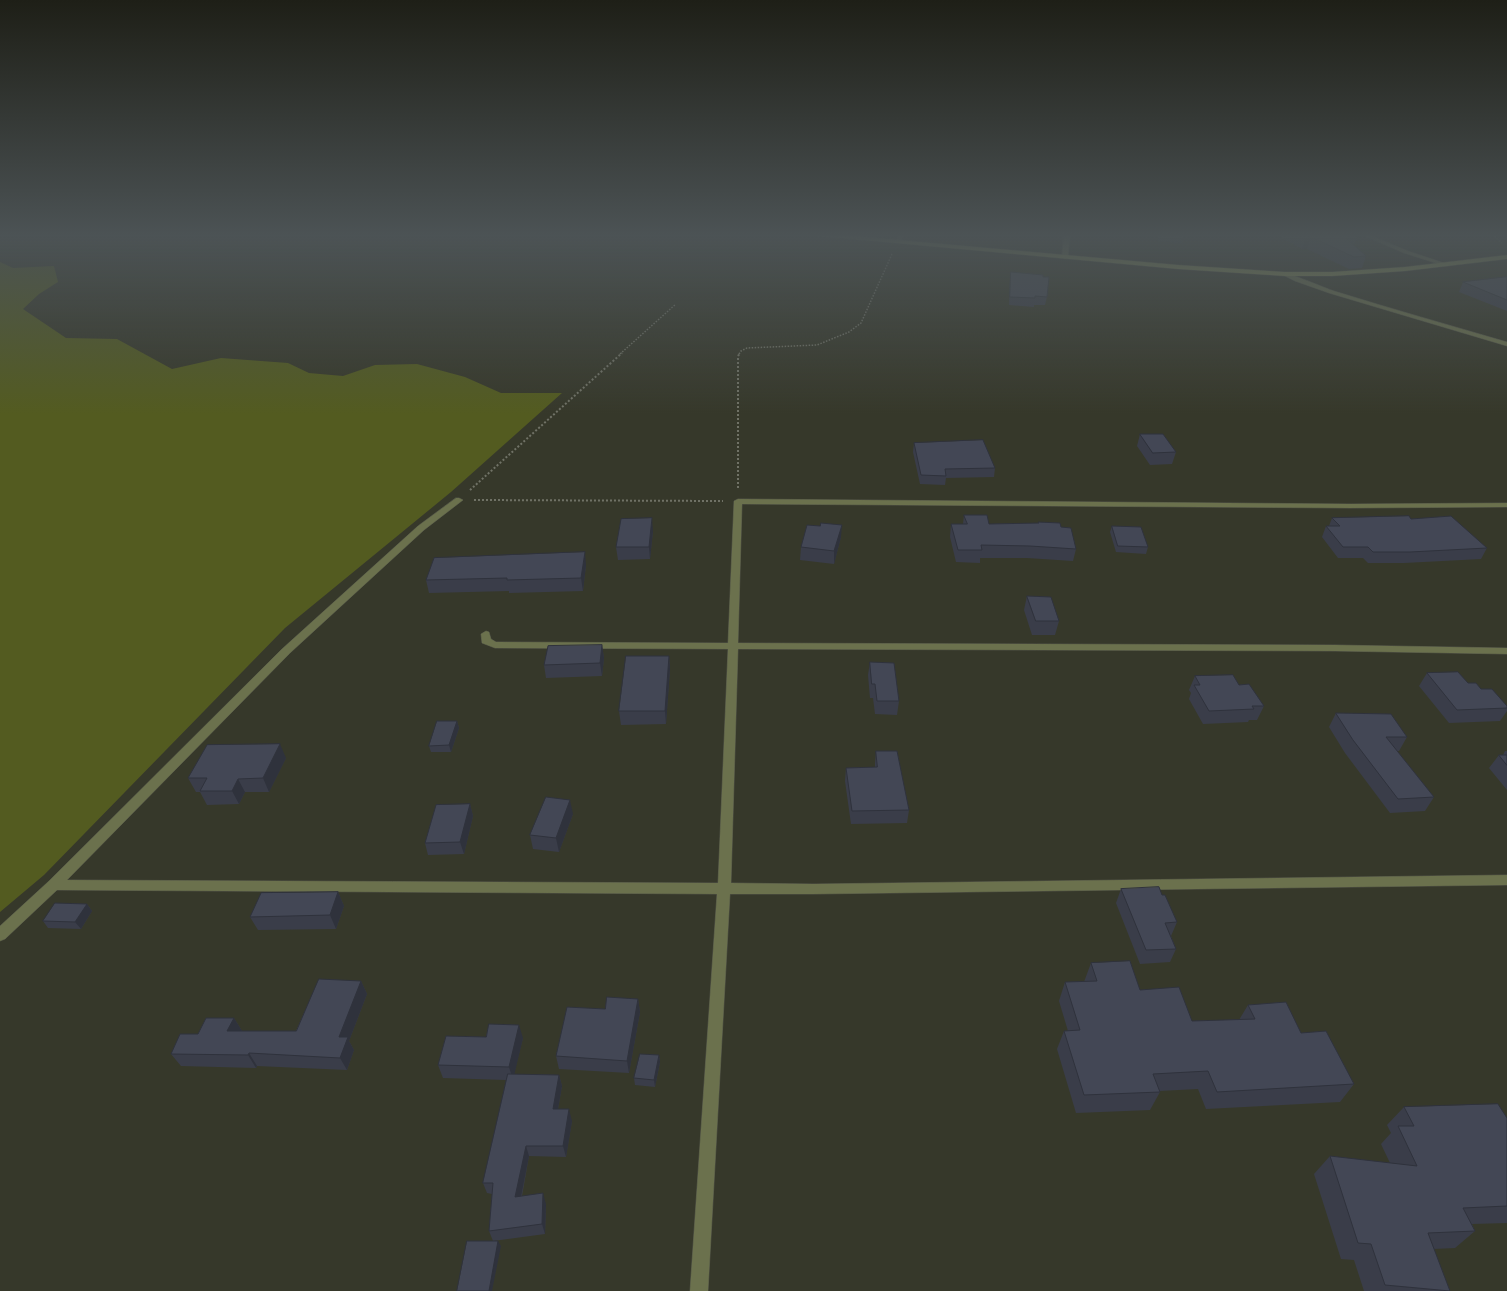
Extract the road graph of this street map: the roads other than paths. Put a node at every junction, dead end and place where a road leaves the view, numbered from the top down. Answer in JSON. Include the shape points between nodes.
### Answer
{"nodes":[{"id":1,"x":1339,"y":294,"type":"edge"},
{"id":2,"x":1507,"y":344,"type":"edge"},
{"id":3,"x":459,"y":500,"type":"road end"},
{"id":4,"x":1507,"y":505,"type":"edge"},
{"id":5,"x":486,"y":634,"type":"dead end"},
{"id":6,"x":734,"y":647,"type":"junction"},
{"id":7,"x":1507,"y":651,"type":"edge"},
{"id":8,"x":1507,"y":880,"type":"edge"},
{"id":9,"x":54,"y":885,"type":"junction"},
{"id":10,"x":724,"y":887,"type":"junction"},
{"id":11,"x":0,"y":935,"type":"edge"},
{"id":12,"x":699,"y":1291,"type":"edge"}],
"edges":[{"from":1,"to":2,"type":"street"},
{"from":3,"to":9,"type":"street","via":[[421,528],[286,651]]},
{"from":4,"to":6,"type":"street","via":[[738,501]]},
{"from":5,"to":6,"type":"street","via":[[486,641],[494,646]]},
{"from":6,"to":7,"type":"street","via":[[1335,648]]},
{"from":6,"to":10,"type":"street"},
{"from":8,"to":10,"type":"street","via":[[949,888]]},
{"from":9,"to":10,"type":"street"},
{"from":9,"to":11,"type":"street"},
{"from":10,"to":12,"type":"street"}]}
